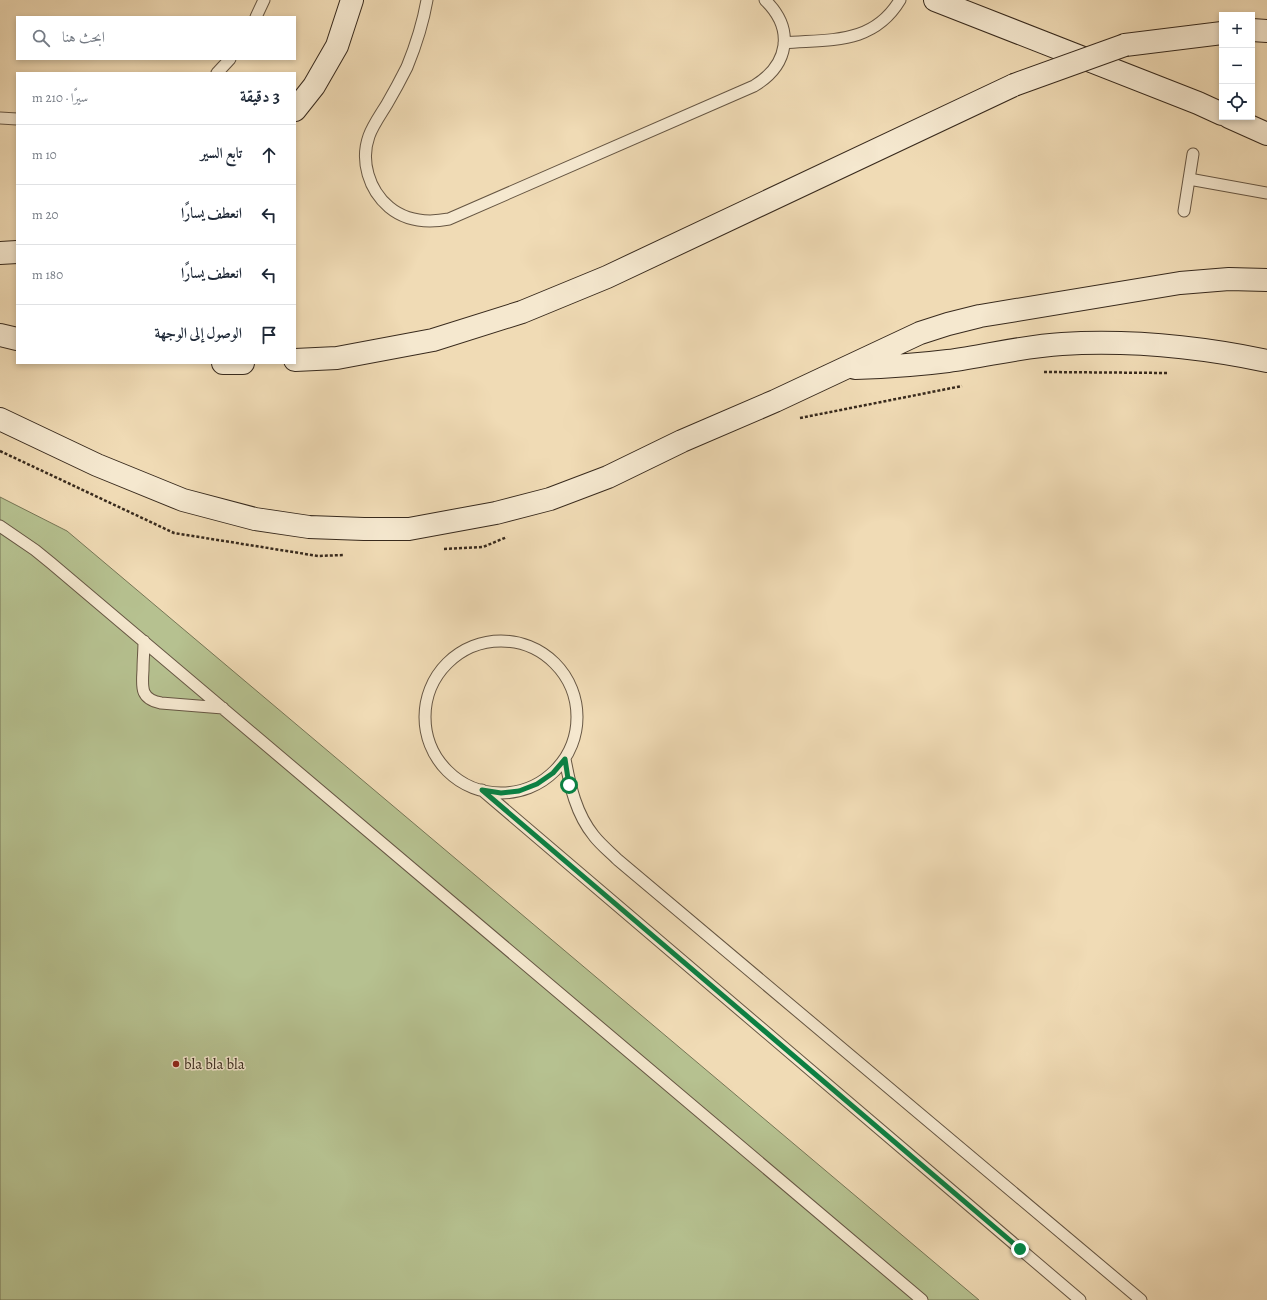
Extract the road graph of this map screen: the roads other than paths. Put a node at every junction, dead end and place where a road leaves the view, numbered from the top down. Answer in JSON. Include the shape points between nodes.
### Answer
{"nodes":[{"id":1,"x":264,"y":0,"type":"edge"},
{"id":2,"x":352,"y":0,"type":"edge"},
{"id":3,"x":427,"y":0,"type":"edge"},
{"id":4,"x":765,"y":0,"type":"edge"},
{"id":5,"x":900,"y":0,"type":"edge"},
{"id":6,"x":935,"y":0,"type":"edge"},
{"id":7,"x":256,"y":16,"type":"edge"},
{"id":8,"x":1255,"y":30,"type":"edge"},
{"id":9,"x":1267,"y":31,"type":"edge"},
{"id":10,"x":1219,"y":33,"type":"edge"},
{"id":11,"x":784,"y":43,"type":"junction"},
{"id":12,"x":229,"y":60,"type":"edge"},
{"id":13,"x":218,"y":72,"type":"edge"},
{"id":14,"x":296,"y":109,"type":"edge"},
{"id":15,"x":1219,"y":113,"type":"edge"},
{"id":16,"x":0,"y":118,"type":"edge"},
{"id":17,"x":16,"y":119,"type":"edge"},
{"id":18,"x":1236,"y":120,"type":"edge"},
{"id":19,"x":1267,"y":134,"type":"edge"},
{"id":20,"x":1193,"y":154,"type":"dead end"},
{"id":21,"x":1189,"y":179,"type":"junction"},
{"id":22,"x":1267,"y":193,"type":"edge"},
{"id":23,"x":1184,"y":211,"type":"dead end"},
{"id":24,"x":16,"y":252,"type":"edge"},
{"id":25,"x":0,"y":253,"type":"edge"},
{"id":26,"x":1267,"y":280,"type":"edge"},
{"id":27,"x":0,"y":335,"type":"edge"},
{"id":28,"x":16,"y":339,"type":"edge"},
{"id":29,"x":296,"y":360,"type":"edge"},
{"id":30,"x":1267,"y":361,"type":"edge"},
{"id":31,"x":844,"y":368,"type":"junction"},
{"id":32,"x":0,"y":419,"type":"edge"},
{"id":33,"x":0,"y":526,"type":"edge"},
{"id":34,"x":144,"y":641,"type":"junction"},
{"id":35,"x":223,"y":708,"type":"junction"},
{"id":36,"x":565,"y":759,"type":"junction"},
{"id":37,"x":482,"y":790,"type":"junction"},
{"id":38,"x":922,"y":1300,"type":"edge"},
{"id":39,"x":1080,"y":1300,"type":"edge"},
{"id":40,"x":1141,"y":1300,"type":"edge"}],
"edges":[{"from":1,"to":7,"type":"lane"},
{"from":2,"to":14,"type":"main road","via":[[337,46],[314,86]]},
{"from":3,"to":11,"type":"lane","via":[[407,66],[369,136],[366,150],[369,178],[383,202],[394,211],[420,221],[449,219],[754,86],[775,69],[782,56]]},
{"from":4,"to":11,"type":"lane","via":[[780,18],[784,30]]},
{"from":5,"to":11,"type":"lane","via":[[876,27],[862,34]]},
{"from":6,"to":15,"type":"main road"},
{"from":8,"to":9,"type":"main road"},
{"from":10,"to":29,"type":"main road","bridge":true,"via":[[1125,45],[1014,85],[607,277],[522,312],[433,340],[337,358]]},
{"from":12,"to":13,"type":"lane"},
{"from":16,"to":17,"type":"lane"},
{"from":18,"to":19,"type":"main road"},
{"from":20,"to":21,"type":"lane"},
{"from":21,"to":22,"type":"lane"},
{"from":21,"to":23,"type":"lane"},
{"from":24,"to":25,"type":"main road"},
{"from":26,"to":31,"type":"main road","via":[[1229,279],[1180,283],[980,316],[920,333]]},
{"from":27,"to":28,"type":"main road"},
{"from":30,"to":31,"type":"main road","via":[[1226,352],[1119,343],[1062,344],[941,362]]},
{"from":31,"to":32,"type":"main road","via":[[608,477],[550,499],[496,514],[409,529],[309,527],[255,519],[183,500],[97,465]]},
{"from":33,"to":34,"type":"lane","via":[[35,550]]},
{"from":34,"to":35,"type":"lane"},
{"from":34,"to":35,"type":"lane","via":[[142,690],[147,697],[154,702]]},
{"from":35,"to":38,"type":"lane"},
{"from":36,"to":37,"type":"lane","via":[[553,773],[537,784],[519,791],[501,793]]},
{"from":36,"to":37,"type":"lane","via":[[574,740],[578,719],[575,698],[567,678],[554,661],[536,649],[516,642],[495,640],[474,645],[456,655],[440,670],[430,689],[425,710],[426,731],[433,751],[446,768],[462,782]]},
{"from":36,"to":40,"type":"lane","via":[[569,785],[580,812],[594,836],[618,860]]},
{"from":37,"to":39,"type":"lane"}]}
